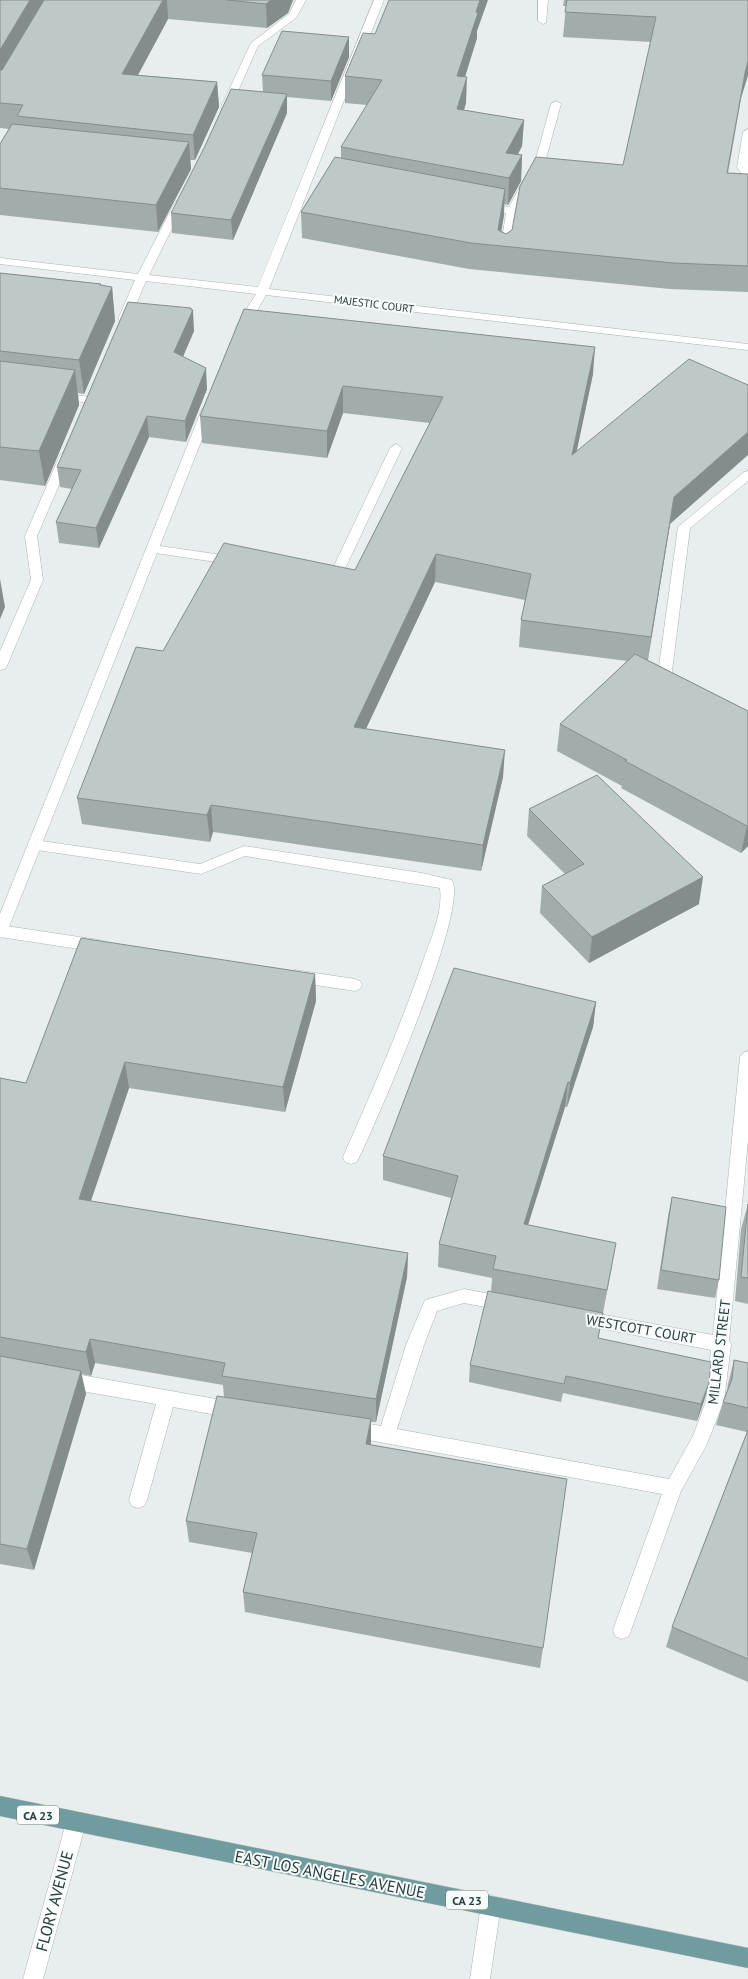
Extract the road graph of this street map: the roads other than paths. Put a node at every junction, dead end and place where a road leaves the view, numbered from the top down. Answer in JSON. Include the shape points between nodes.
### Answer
{"nodes":[{"id":1,"x":301,"y":0,"type":"edge"},
{"id":2,"x":379,"y":0,"type":"edge"},
{"id":3,"x":543,"y":0,"type":"edge"},
{"id":4,"x":543,"y":21,"type":"dead end"},
{"id":5,"x":556,"y":104,"type":"dead end"},
{"id":6,"x":223,"y":114,"type":"edge"},
{"id":7,"x":748,"y":132,"type":"edge"},
{"id":8,"x":748,"y":174,"type":"edge"},
{"id":9,"x":186,"y":191,"type":"edge"},
{"id":10,"x":473,"y":204,"type":"edge"},
{"id":11,"x":512,"y":211,"type":"junction"},
{"id":12,"x":504,"y":256,"type":"edge"},
{"id":13,"x":0,"y":261,"type":"edge"},
{"id":14,"x":142,"y":277,"type":"junction"},
{"id":15,"x":262,"y":292,"type":"junction"},
{"id":16,"x":120,"y":330,"type":"edge"},
{"id":17,"x":234,"y":342,"type":"edge"},
{"id":18,"x":748,"y":347,"type":"edge"},
{"id":19,"x":45,"y":395,"type":"edge"},
{"id":20,"x":213,"y":396,"type":"edge"},
{"id":21,"x":90,"y":400,"type":"edge"},
{"id":22,"x":70,"y":446,"type":"edge"},
{"id":23,"x":396,"y":448,"type":"dead end"},
{"id":24,"x":748,"y":476,"type":"edge"},
{"id":25,"x":154,"y":549,"type":"junction"},
{"id":26,"x":250,"y":564,"type":"edge"},
{"id":27,"x":315,"y":580,"type":"edge"},
{"id":28,"x":0,"y":666,"type":"edge"},
{"id":29,"x":681,"y":690,"type":"edge"},
{"id":30,"x":35,"y":845,"type":"junction"},
{"id":31,"x":0,"y":931,"type":"edge"},
{"id":32,"x":109,"y":947,"type":"edge"},
{"id":33,"x":276,"y":973,"type":"edge"},
{"id":34,"x":356,"y":985,"type":"dead end"},
{"id":35,"x":748,"y":1057,"type":"edge"},
{"id":36,"x":746,"y":1086,"type":"edge"},
{"id":37,"x":351,"y":1157,"type":"dead end"},
{"id":38,"x":521,"y":1307,"type":"edge"},
{"id":39,"x":569,"y":1316,"type":"edge"},
{"id":40,"x":722,"y":1344,"type":"junction"},
{"id":41,"x":49,"y":1377,"type":"edge"},
{"id":42,"x":166,"y":1400,"type":"junction"},
{"id":43,"x":253,"y":1413,"type":"edge"},
{"id":44,"x":339,"y":1427,"type":"edge"},
{"id":45,"x":387,"y":1434,"type":"junction"},
{"id":46,"x":673,"y":1488,"type":"junction"},
{"id":47,"x":138,"y":1500,"type":"dead end"},
{"id":48,"x":622,"y":1630,"type":"dead end"},
{"id":49,"x":0,"y":1806,"type":"edge"},
{"id":50,"x":76,"y":1823,"type":"junction"},
{"id":51,"x":490,"y":1905,"type":"junction"},
{"id":52,"x":748,"y":1958,"type":"edge"},
{"id":53,"x":33,"y":1979,"type":"edge"},
{"id":54,"x":480,"y":1979,"type":"edge"}],
"edges":[{"from":1,"to":6,"type":"street","via":[[293,16],[254,46]]},
{"from":2,"to":15,"type":"street","via":[[313,174]]},
{"from":3,"to":4,"type":"street"},
{"from":5,"to":11,"type":"street","via":[[542,155]]},
{"from":7,"to":8,"type":"street","via":[[742,168]]},
{"from":9,"to":14,"type":"street"},
{"from":10,"to":11,"type":"street"},
{"from":11,"to":12,"type":"street"},
{"from":13,"to":14,"type":"street","name":"MAJESTIC COURT"},
{"from":14,"to":15,"type":"street","name":"MAJESTIC COURT"},
{"from":14,"to":16,"type":"street"},
{"from":15,"to":17,"type":"street"},
{"from":15,"to":18,"type":"street","name":"MAJESTIC COURT"},
{"from":19,"to":21,"type":"street"},
{"from":20,"to":25,"type":"street"},
{"from":22,"to":28,"type":"street","via":[[31,536],[37,580]]},
{"from":23,"to":27,"type":"street","via":[[338,571]]},
{"from":24,"to":29,"type":"street","via":[[684,526],[664,682]]},
{"from":25,"to":26,"type":"street"},
{"from":25,"to":30,"type":"street"},
{"from":30,"to":31,"type":"street"},
{"from":30,"to":37,"type":"street","via":[[201,869],[244,851],[447,884],[449,896],[440,935],[421,994]]},
{"from":31,"to":32,"type":"street"},
{"from":33,"to":34,"type":"street"},
{"from":35,"to":36,"type":"street","name":"MILLARD STREET"},
{"from":36,"to":40,"type":"street","name":"MILLARD STREET"},
{"from":38,"to":45,"type":"street","via":[[464,1296],[431,1305]]},
{"from":39,"to":40,"type":"street","name":"WESTCOTT COURT"},
{"from":40,"to":46,"type":"street","name":"MILLARD STREET","via":[[715,1401],[700,1440]]},
{"from":41,"to":42,"type":"street"},
{"from":42,"to":43,"type":"street"},
{"from":42,"to":47,"type":"street"},
{"from":44,"to":45,"type":"street"},
{"from":45,"to":46,"type":"street"},
{"from":46,"to":48,"type":"street","name":"MILLARD STREET"},
{"from":49,"to":50,"type":"main road","name":"EAST LOS ANGELES AVENUE","number":"CA 23"},
{"from":50,"to":51,"type":"main road","name":"EAST LOS ANGELES AVENUE","number":"CA 23"},
{"from":50,"to":53,"type":"street","name":"FLORY AVENUE"},
{"from":51,"to":52,"type":"main road","name":"EAST LOS ANGELES AVENUE","number":"CA 23"},
{"from":51,"to":54,"type":"street"}]}
